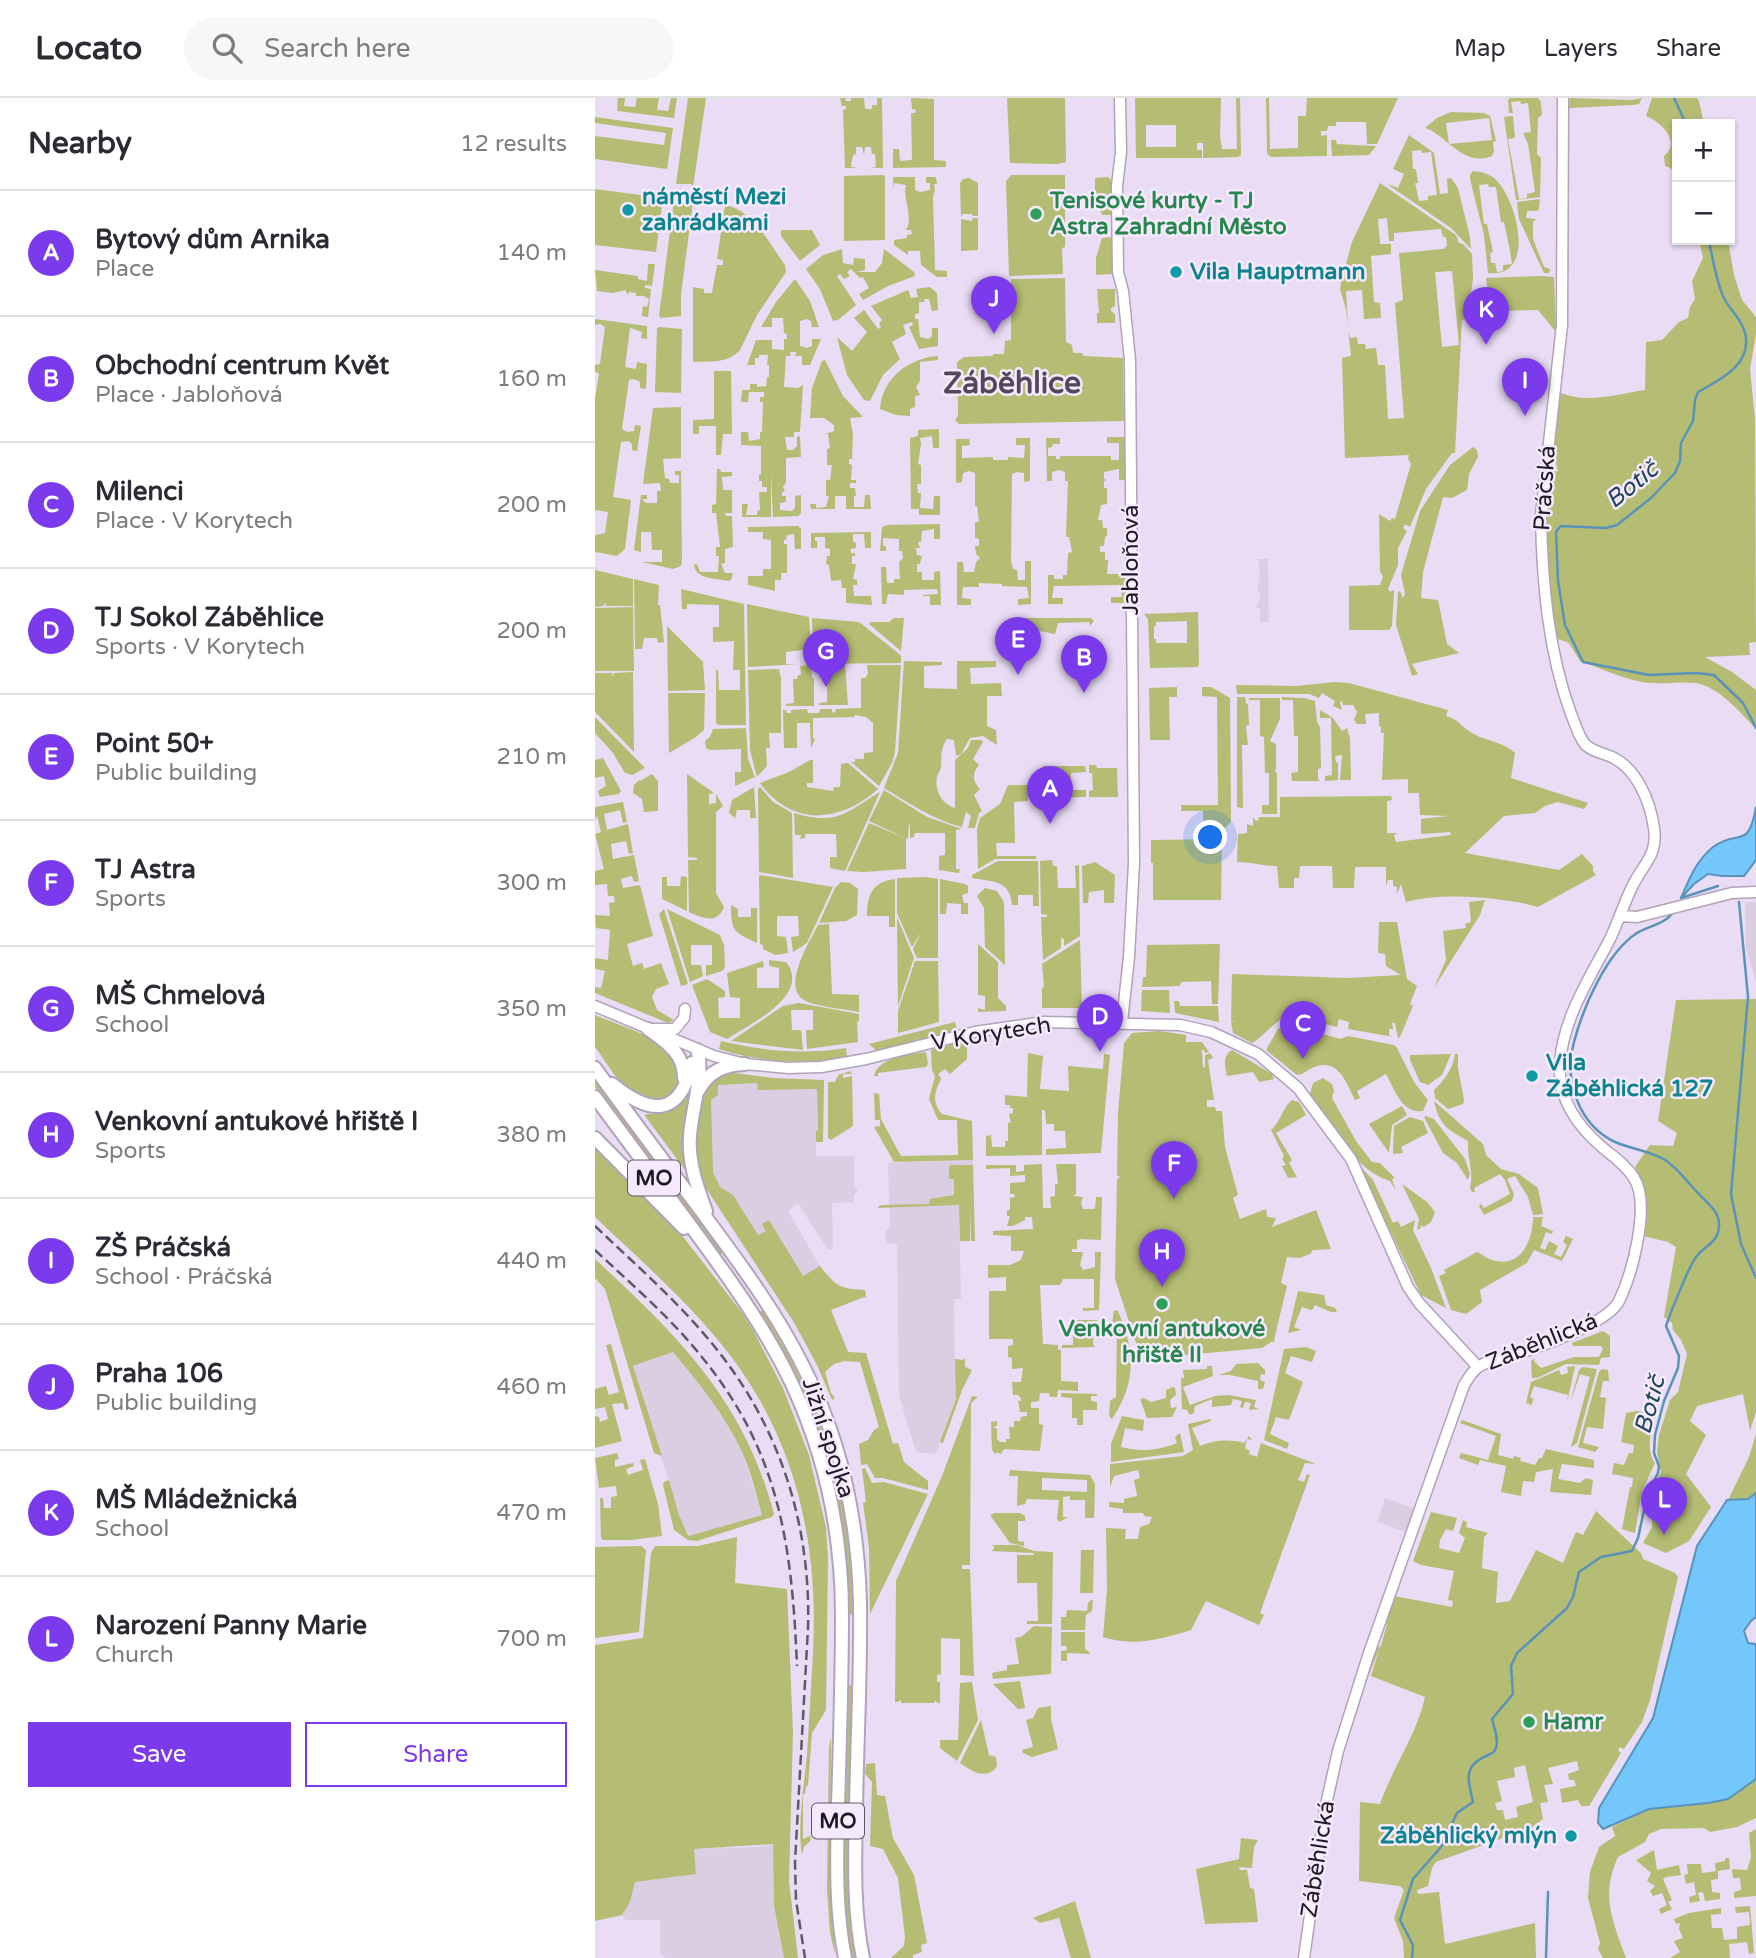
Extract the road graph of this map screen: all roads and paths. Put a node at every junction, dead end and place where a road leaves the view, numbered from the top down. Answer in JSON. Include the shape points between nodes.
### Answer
{"nodes":[{"id":1,"x":1121,"y":98,"type":"edge"},
{"id":2,"x":1563,"y":98,"type":"edge"},
{"id":3,"x":1624,"y":764,"type":"joint"},
{"id":4,"x":1756,"y":892,"type":"edge"},
{"id":5,"x":1621,"y":916,"type":"junction"},
{"id":6,"x":595,"y":1006,"type":"edge"},
{"id":7,"x":685,"y":1009,"type":"dead end"},
{"id":8,"x":1122,"y":1022,"type":"junction"},
{"id":9,"x":648,"y":1029,"type":"junction"},
{"id":10,"x":697,"y":1050,"type":"junction"},
{"id":11,"x":745,"y":1064,"type":"junction"},
{"id":12,"x":596,"y":1069,"type":"edge"},
{"id":13,"x":681,"y":1092,"type":"junction"},
{"id":14,"x":595,"y":1097,"type":"edge"},
{"id":15,"x":695,"y":1098,"type":"junction"},
{"id":16,"x":595,"y":1138,"type":"edge"},
{"id":17,"x":719,"y":1236,"type":"junction"},
{"id":18,"x":714,"y":1258,"type":"junction"},
{"id":19,"x":1478,"y":1367,"type":"junction"},
{"id":20,"x":845,"y":1958,"type":"edge"},
{"id":21,"x":863,"y":1958,"type":"edge"},
{"id":22,"x":1304,"y":1958,"type":"edge"}],
"edges":[{"from":1,"to":8,"type":"street","name":"Jabloňová","via":[[1118,272],[1130,360],[1134,853]]},
{"from":2,"to":3,"type":"street","name":"Práčská","via":[[1562,325],[1541,514],[1544,569],[1555,663],[1576,727],[1588,747]]},
{"from":3,"to":5,"type":"street","name":"Záběhlická","via":[[1648,804],[1655,840]]},
{"from":4,"to":5,"type":"street","via":[[1632,918]]},
{"from":5,"to":19,"type":"street","name":"Záběhlická","via":[[1579,996],[1564,1039],[1560,1071],[1572,1115],[1627,1168],[1637,1185],[1640,1220],[1625,1286],[1616,1307],[1603,1318]]},
{"from":6,"to":9,"type":"street","name":"V Korytech"},
{"from":7,"to":9,"type":"street","via":[[675,1029]]},
{"from":8,"to":11,"type":"street","name":"V Korytech","via":[[1009,1026],[821,1067]]},
{"from":8,"to":19,"type":"street","name":"V Korytech","via":[[1180,1025],[1224,1037],[1258,1054],[1298,1088],[1351,1159],[1408,1287]]},
{"from":9,"to":10,"type":"street","name":"V Korytech"},
{"from":9,"to":13,"type":"highway","via":[[681,1059]]},
{"from":10,"to":11,"type":"street","name":"V Korytech"},
{"from":10,"to":13,"type":"highway"},
{"from":10,"to":15,"type":"highway"},
{"from":11,"to":15,"type":"highway","via":[[715,1070]]},
{"from":12,"to":13,"type":"highway","via":[[643,1105],[665,1104]]},
{"from":12,"to":17,"type":"highway","name":"Jižní spojka","number":"MO"},
{"from":14,"to":18,"type":"highway","name":"Jižní spojka","number":"MO"},
{"from":15,"to":17,"type":"highway","via":[[690,1156],[701,1198]]},
{"from":16,"to":18,"type":"highway"},
{"from":17,"to":21,"type":"highway","name":"Jižní spojka","number":"MO","via":[[764,1298],[805,1368],[832,1436],[850,1506],[860,1602],[855,1857]]},
{"from":18,"to":20,"type":"highway","name":"Jižní spojka","number":"MO","via":[[792,1382],[817,1446],[832,1507],[841,1585],[837,1871]]},
{"from":19,"to":22,"type":"street","name":"Záběhlická","via":[[1459,1398],[1350,1709],[1325,1809]]}]}
